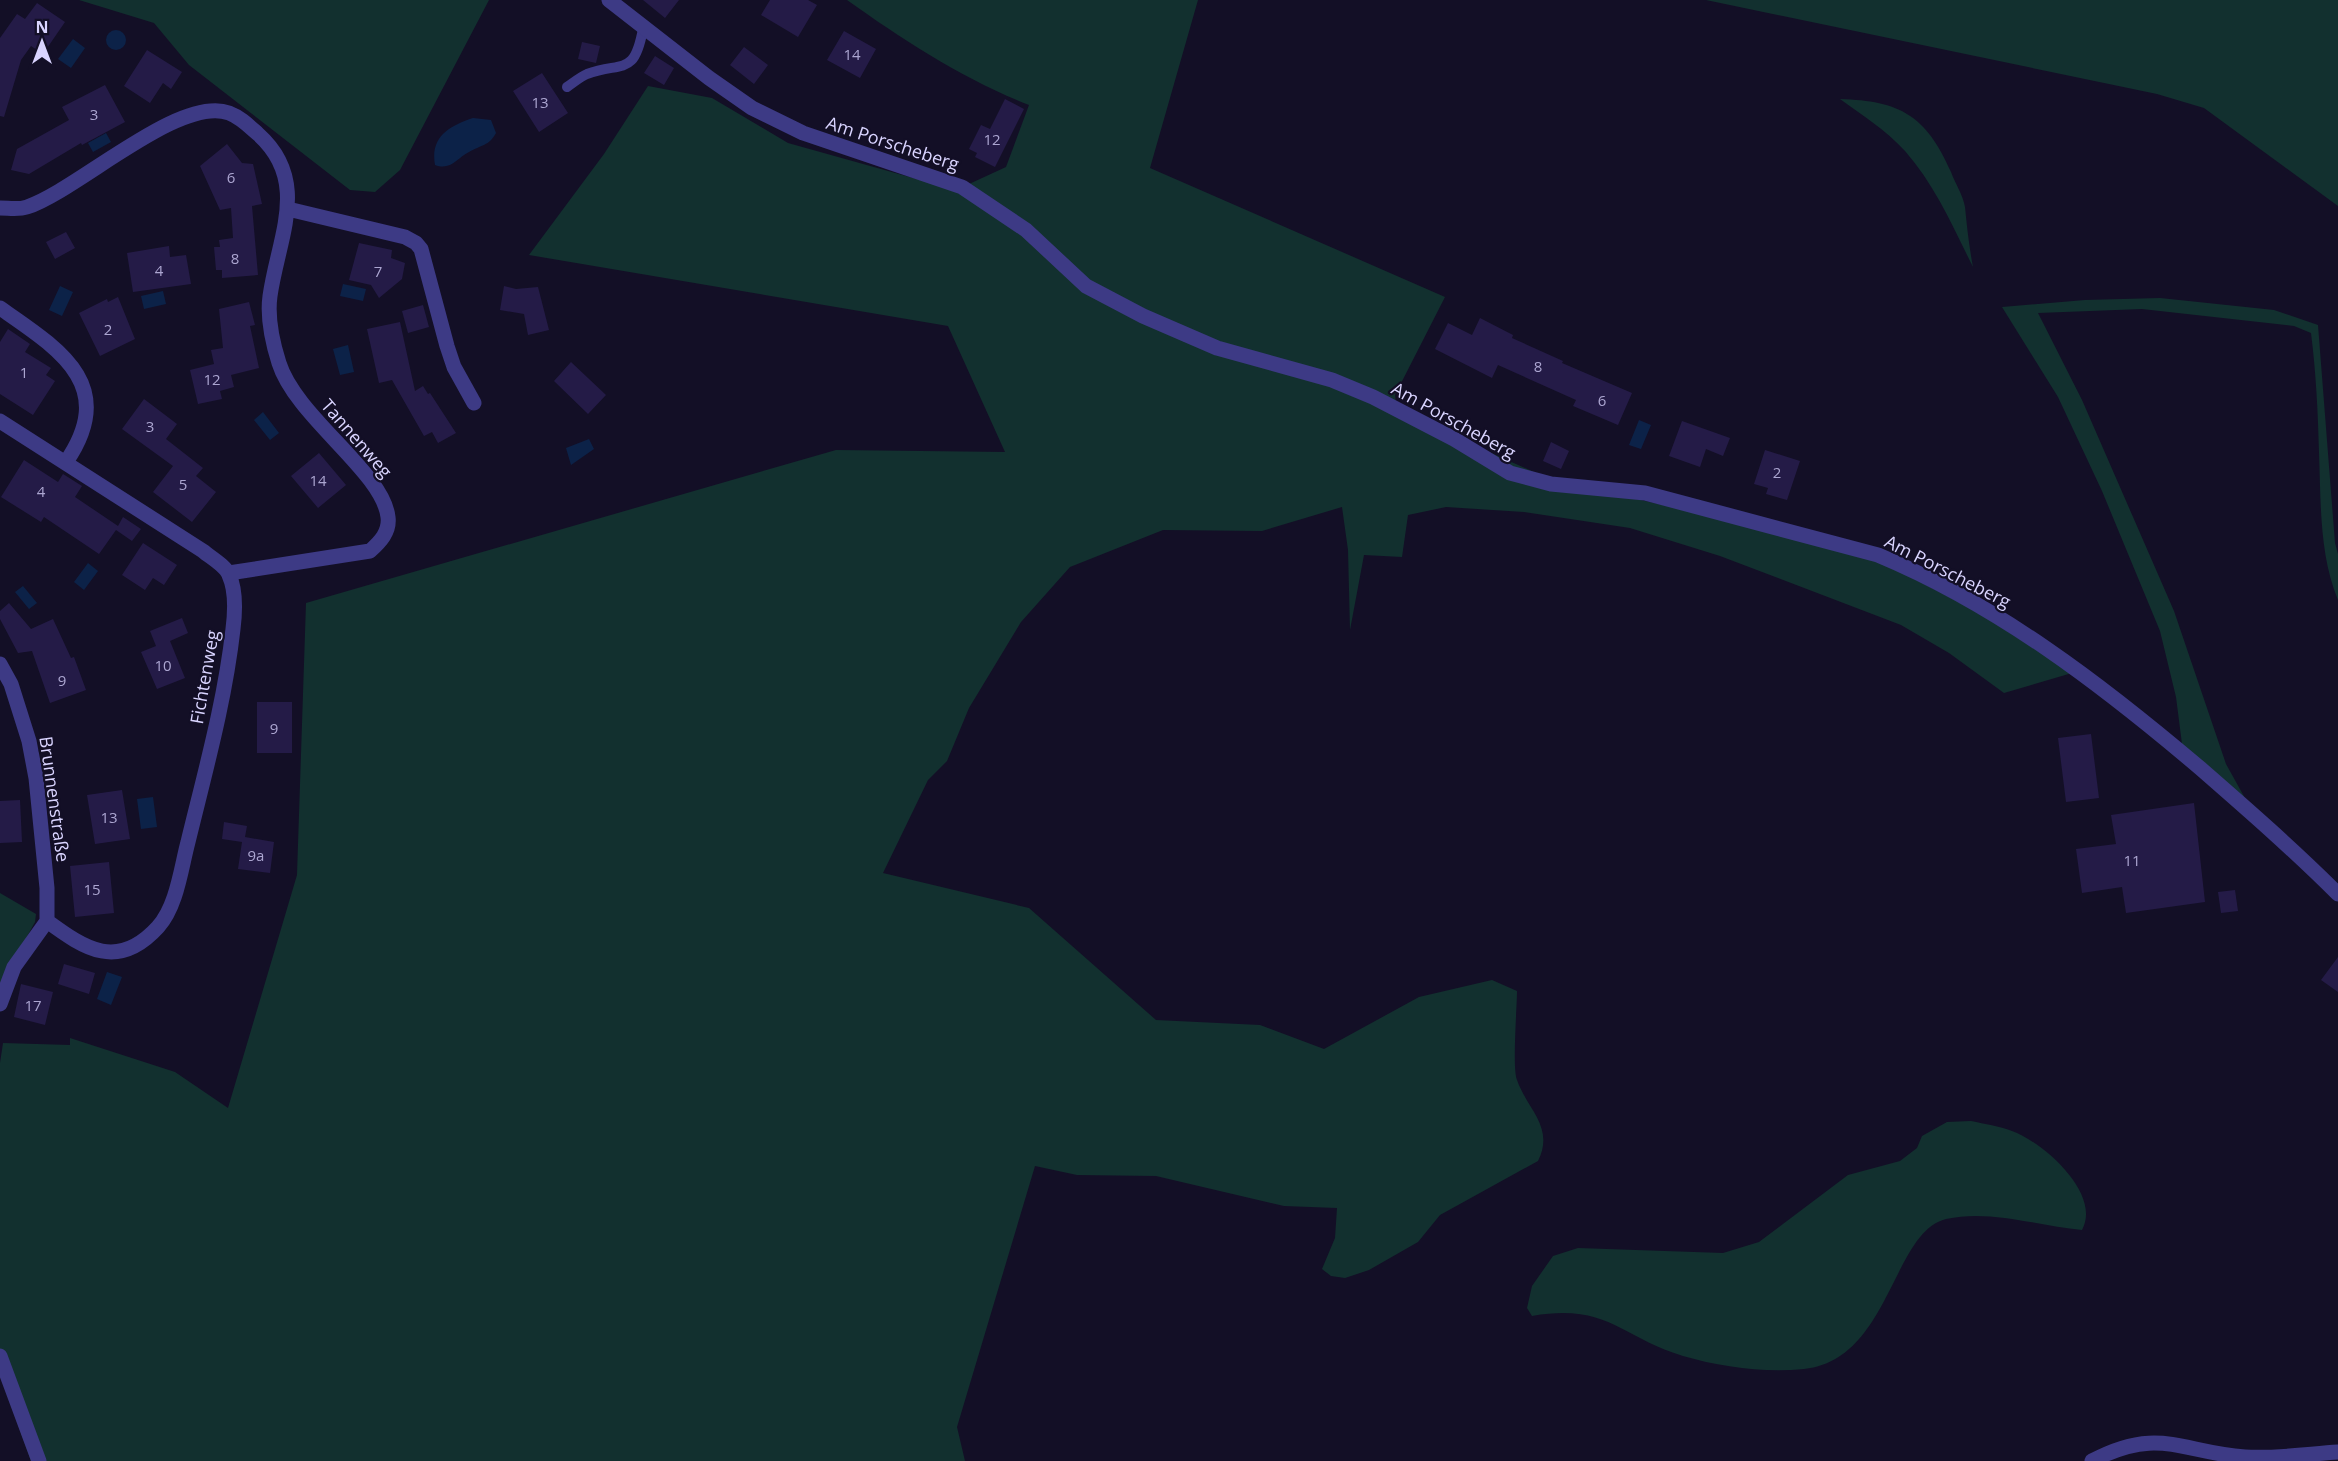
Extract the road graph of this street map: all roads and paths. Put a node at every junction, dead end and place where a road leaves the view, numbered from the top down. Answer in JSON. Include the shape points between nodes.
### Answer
{"nodes":[{"id":1,"x":609,"y":0,"type":"edge"},
{"id":2,"x":643,"y":29,"type":"junction"},
{"id":3,"x":567,"y":87,"type":"dead end"},
{"id":4,"x":0,"y":208,"type":"edge"},
{"id":5,"x":288,"y":209,"type":"junction"},
{"id":6,"x":0,"y":308,"type":"edge"},
{"id":7,"x":474,"y":403,"type":"dead end"},
{"id":8,"x":0,"y":421,"type":"edge"},
{"id":9,"x":66,"y":462,"type":"junction"},
{"id":10,"x":229,"y":573,"type":"junction"},
{"id":11,"x":0,"y":664,"type":"edge"},
{"id":12,"x":2338,"y":894,"type":"edge"},
{"id":13,"x":47,"y":921,"type":"junction"},
{"id":14,"x":0,"y":1004,"type":"edge"},
{"id":15,"x":0,"y":1356,"type":"edge"},
{"id":16,"x":2338,"y":1452,"type":"edge"},
{"id":17,"x":39,"y":1461,"type":"edge"},
{"id":18,"x":2092,"y":1461,"type":"edge"}],
"edges":[{"from":1,"to":2,"type":"street","name":"Am Porscheberg"},
{"from":2,"to":3,"type":"lane","via":[[640,48],[631,62],[587,74]]},
{"from":2,"to":12,"type":"street","name":"Am Porscheberg","via":[[776,121],[845,149],[962,187],[1026,230],[1086,286],[1106,298],[1217,348],[1332,380],[1373,397],[1509,473],[1551,484],[1645,493],[1900,564],[1988,612],[2077,669],[2157,731],[2265,824]]},
{"from":4,"to":5,"type":"street","name":"Tannenweg","via":[[29,207],[172,122],[217,110],[244,122],[275,153],[286,180]]},
{"from":5,"to":7,"type":"street","via":[[416,243],[421,249],[454,367]]},
{"from":5,"to":10,"type":"street","name":"Tannenweg","via":[[270,297],[271,332],[278,360],[301,402],[379,492],[388,519],[386,532],[379,543],[364,553]]},
{"from":6,"to":9,"type":"street","via":[[53,344],[83,387],[87,403],[83,433]]},
{"from":8,"to":9,"type":"street"},
{"from":9,"to":10,"type":"street"},
{"from":10,"to":13,"type":"street","name":"Fichtenweg","via":[[234,607],[230,655],[208,763],[165,918],[133,945],[104,952],[82,946]]},
{"from":11,"to":13,"type":"street","name":"Brunnenstraße","via":[[20,711],[36,778],[46,860]]},
{"from":13,"to":14,"type":"street","via":[[14,967]]},
{"from":15,"to":17,"type":"street"},
{"from":16,"to":18,"type":"street","via":[[2249,1457],[2152,1441],[2114,1450]]}]}
